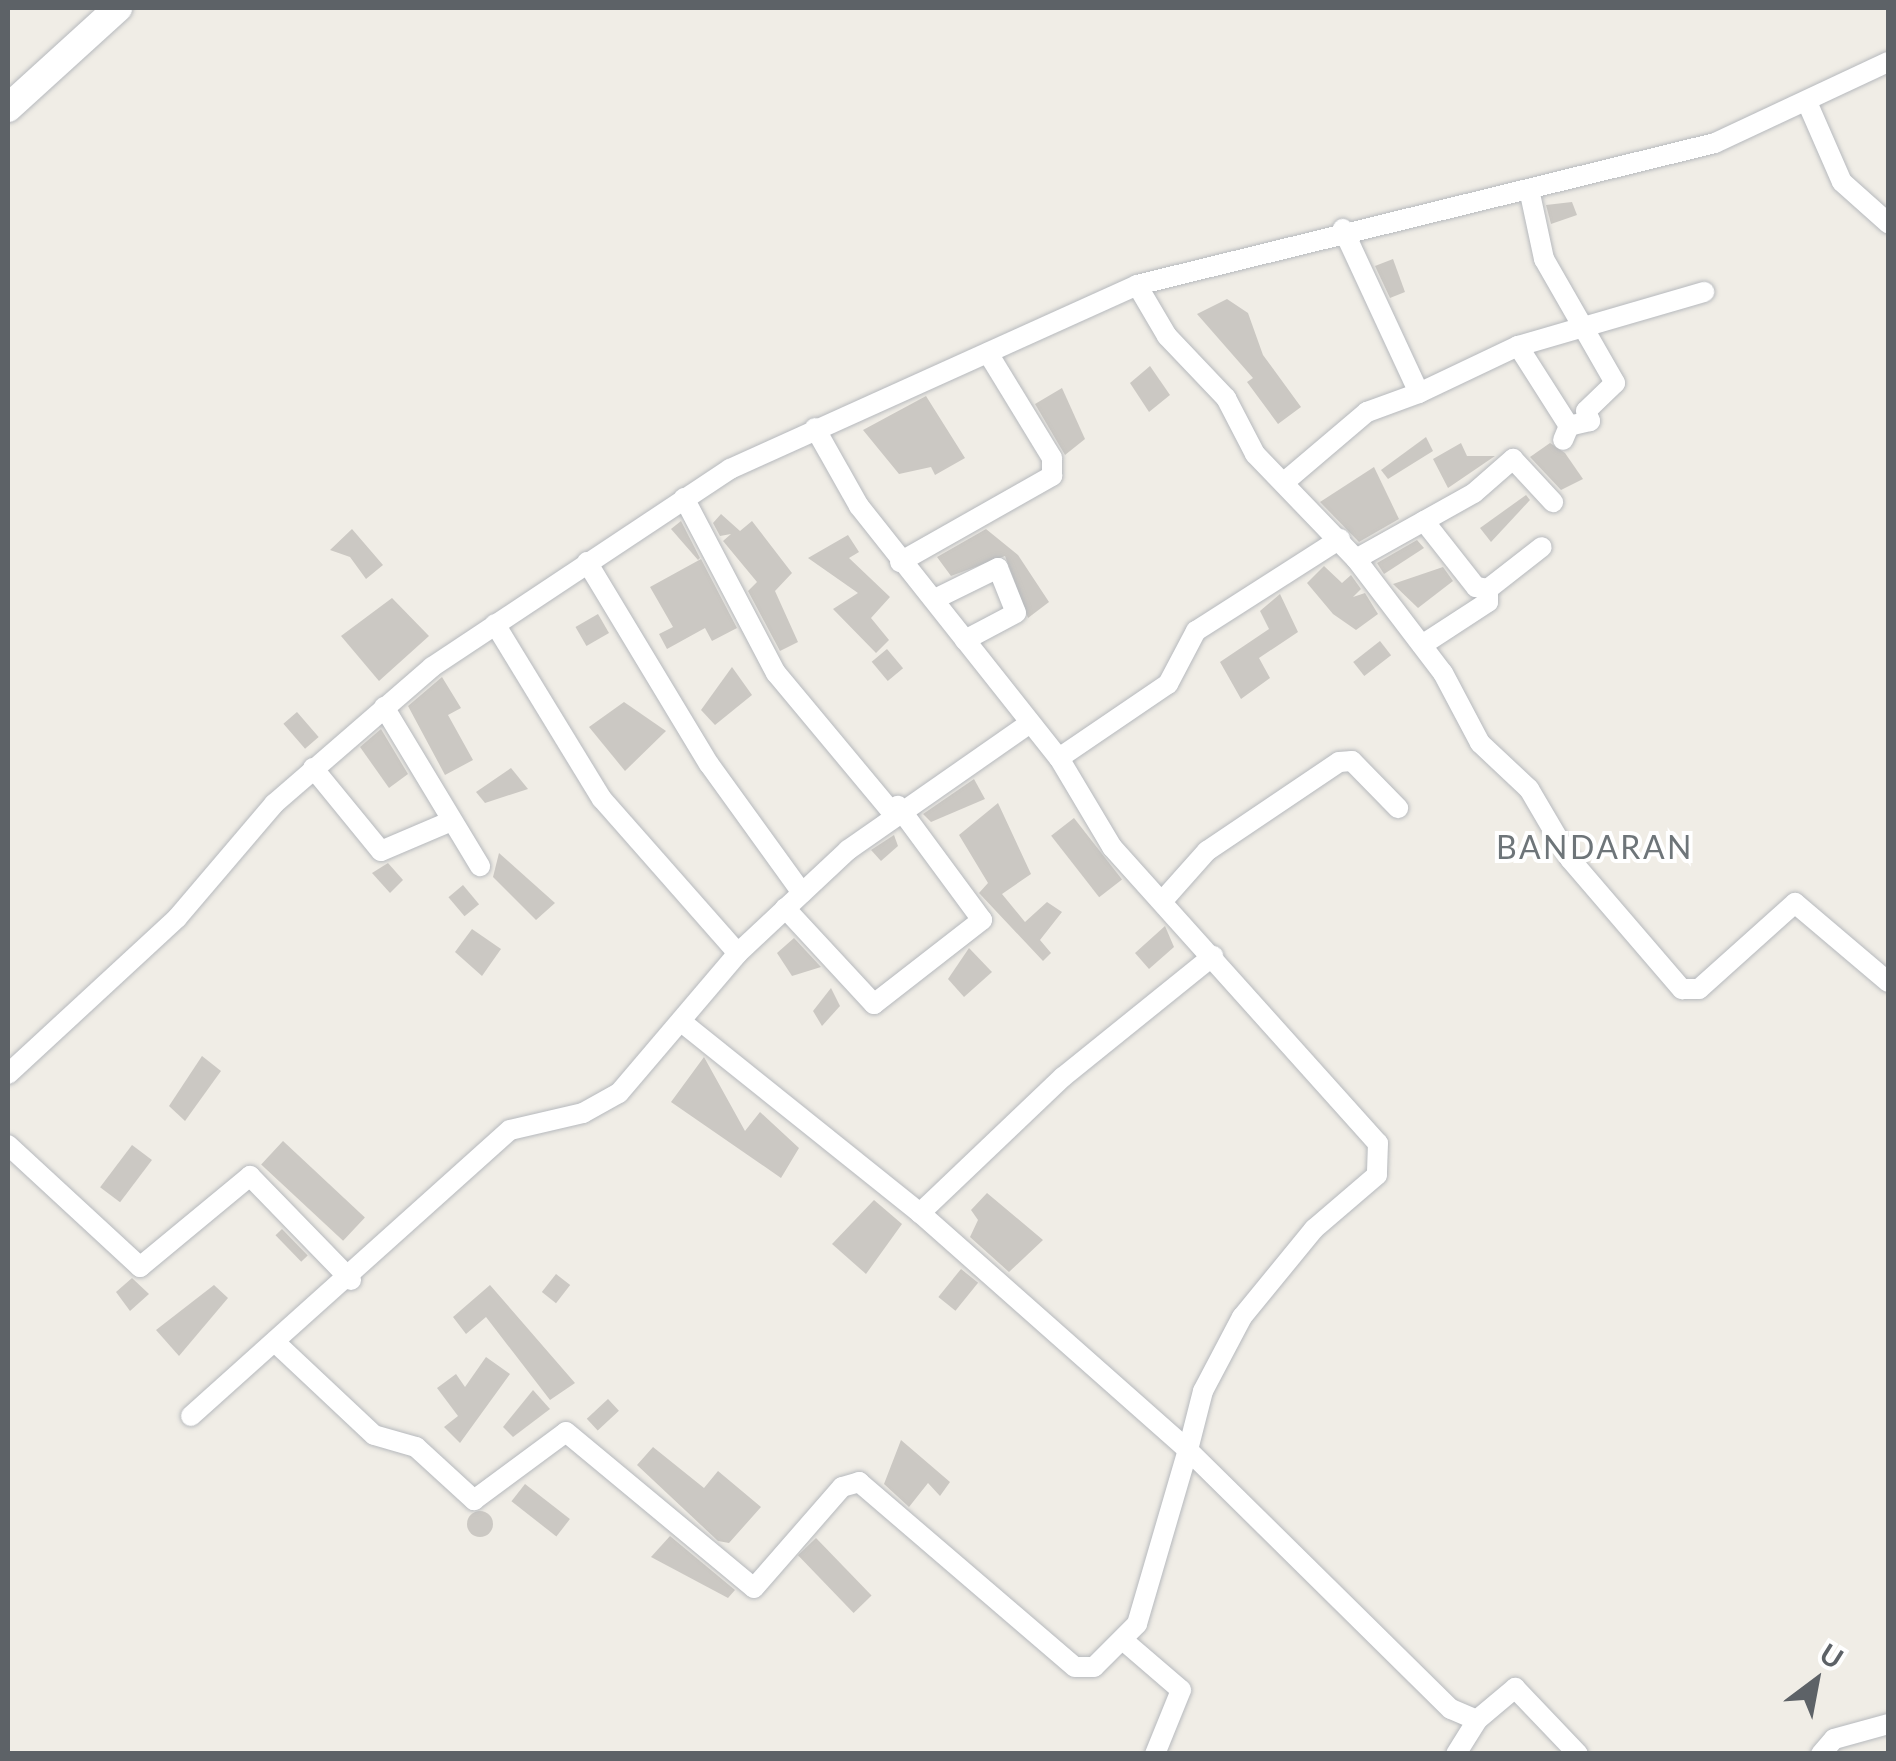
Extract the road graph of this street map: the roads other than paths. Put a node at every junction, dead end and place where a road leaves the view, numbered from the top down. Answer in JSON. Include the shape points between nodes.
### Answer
{"nodes":[{"id":1,"x":118,"y":8,"type":"edge"},
{"id":2,"x":1888,"y":62,"type":"edge"},
{"id":3,"x":1807,"y":102,"type":"junction"},
{"id":4,"x":8,"y":108,"type":"edge"},
{"id":5,"x":1529,"y":189,"type":"junction"},
{"id":6,"x":1888,"y":223,"type":"edge"},
{"id":7,"x":1344,"y":229,"type":"junction"},
{"id":8,"x":1137,"y":285,"type":"junction"},
{"id":9,"x":1704,"y":292,"type":"dead end"},
{"id":10,"x":1575,"y":326,"type":"junction"},
{"id":11,"x":1518,"y":346,"type":"junction"},
{"id":12,"x":988,"y":352,"type":"junction"},
{"id":13,"x":1420,"y":393,"type":"junction"},
{"id":14,"x":815,"y":428,"type":"junction"},
{"id":15,"x":1288,"y":479,"type":"junction"},
{"id":16,"x":684,"y":498,"type":"junction"},
{"id":17,"x":1553,"y":502,"type":"dead end"},
{"id":18,"x":1424,"y":521,"type":"junction"},
{"id":19,"x":1340,"y":539,"type":"junction"},
{"id":20,"x":1542,"y":547,"type":"dead end"},
{"id":21,"x":1356,"y":559,"type":"junction"},
{"id":22,"x":587,"y":562,"type":"junction"},
{"id":23,"x":900,"y":562,"type":"junction"},
{"id":24,"x":1488,"y":589,"type":"junction"},
{"id":25,"x":937,"y":598,"type":"junction"},
{"id":26,"x":496,"y":624,"type":"junction"},
{"id":27,"x":965,"y":640,"type":"junction"},
{"id":28,"x":1422,"y":644,"type":"junction"},
{"id":29,"x":384,"y":707,"type":"junction"},
{"id":30,"x":1030,"y":723,"type":"junction"},
{"id":31,"x":1059,"y":758,"type":"junction"},
{"id":32,"x":313,"y":768,"type":"junction"},
{"id":33,"x":1398,"y":808,"type":"dead end"},
{"id":34,"x":895,"y":809,"type":"junction"},
{"id":35,"x":449,"y":822,"type":"junction"},
{"id":36,"x":480,"y":866,"type":"dead end"},
{"id":37,"x":802,"y":893,"type":"junction"},
{"id":38,"x":1166,"y":897,"type":"junction"},
{"id":39,"x":785,"y":908,"type":"junction"},
{"id":40,"x":738,"y":953,"type":"junction"},
{"id":41,"x":1213,"y":956,"type":"junction"},
{"id":42,"x":1888,"y":982,"type":"edge"},
{"id":43,"x":683,"y":1024,"type":"junction"},
{"id":44,"x":8,"y":1074,"type":"edge"},
{"id":45,"x":8,"y":1145,"type":"edge"},
{"id":46,"x":920,"y":1213,"type":"junction"},
{"id":47,"x":351,"y":1280,"type":"junction"},
{"id":48,"x":276,"y":1343,"type":"junction"},
{"id":49,"x":190,"y":1416,"type":"dead end"},
{"id":50,"x":1188,"y":1450,"type":"junction"},
{"id":51,"x":1124,"y":1640,"type":"junction"},
{"id":52,"x":1476,"y":1720,"type":"junction"},
{"id":53,"x":1888,"y":1724,"type":"edge"},
{"id":54,"x":1155,"y":1754,"type":"edge"},
{"id":55,"x":1456,"y":1754,"type":"edge"},
{"id":56,"x":1578,"y":1754,"type":"edge"},
{"id":57,"x":1820,"y":1754,"type":"edge"}],
"edges":[{"from":1,"to":4,"type":"main road"},
{"from":2,"to":3,"type":"street"},
{"from":3,"to":5,"type":"street","via":[[1715,143]]},
{"from":3,"to":6,"type":"street","via":[[1842,182]]},
{"from":5,"to":7,"type":"street"},
{"from":5,"to":10,"type":"street","via":[[1547,239],[1544,259]]},
{"from":7,"to":8,"type":"street"},
{"from":7,"to":13,"type":"street"},
{"from":8,"to":12,"type":"street"},
{"from":8,"to":15,"type":"street","via":[[1166,336],[1226,398],[1254,454]]},
{"from":9,"to":10,"type":"street"},
{"from":10,"to":11,"type":"street"},
{"from":10,"to":11,"type":"street","via":[[1615,383],[1586,411],[1590,420],[1566,433]]},
{"from":11,"to":13,"type":"street"},
{"from":12,"to":14,"type":"street"},
{"from":12,"to":23,"type":"street","via":[[1052,458],[1052,476]]},
{"from":13,"to":15,"type":"street","via":[[1367,412]]},
{"from":14,"to":16,"type":"street"},
{"from":14,"to":23,"type":"street"},
{"from":15,"to":19,"type":"street"},
{"from":16,"to":22,"type":"street"},
{"from":16,"to":34,"type":"street","via":[[776,673]]},
{"from":17,"to":18,"type":"street","via":[[1514,459]]},
{"from":18,"to":21,"type":"street"},
{"from":18,"to":24,"type":"street","via":[[1468,582]]},
{"from":19,"to":21,"type":"street"},
{"from":19,"to":31,"type":"street","via":[[1196,630],[1168,684]]},
{"from":20,"to":24,"type":"street"},
{"from":21,"to":28,"type":"street"},
{"from":22,"to":26,"type":"street"},
{"from":22,"to":37,"type":"street","via":[[709,764]]},
{"from":23,"to":25,"type":"street"},
{"from":24,"to":28,"type":"street","via":[[1488,602]]},
{"from":25,"to":27,"type":"street"},
{"from":25,"to":27,"type":"street","via":[[998,568],[1016,614]]},
{"from":26,"to":29,"type":"street"},
{"from":26,"to":40,"type":"street","via":[[602,799]]},
{"from":27,"to":30,"type":"street"},
{"from":28,"to":42,"type":"street","via":[[1480,744],[1529,789],[1570,859],[1682,989],[1699,989],[1795,903]]},
{"from":29,"to":32,"type":"street"},
{"from":29,"to":35,"type":"street"},
{"from":30,"to":31,"type":"street"},
{"from":30,"to":34,"type":"street"},
{"from":31,"to":38,"type":"street","via":[[1112,847]]},
{"from":32,"to":35,"type":"street","via":[[381,852]]},
{"from":32,"to":44,"type":"street","via":[[176,918]]},
{"from":33,"to":38,"type":"street","via":[[1352,762],[1339,762],[1208,851]]},
{"from":34,"to":37,"type":"street"},
{"from":34,"to":39,"type":"street","via":[[982,920],[874,1004]]},
{"from":35,"to":36,"type":"street"},
{"from":37,"to":39,"type":"street"},
{"from":38,"to":41,"type":"street"},
{"from":39,"to":40,"type":"street"},
{"from":40,"to":43,"type":"street"},
{"from":41,"to":46,"type":"street","via":[[1063,1076]]},
{"from":41,"to":50,"type":"street","via":[[1382,1159],[1378,1176],[1314,1228],[1242,1317],[1204,1391]]},
{"from":43,"to":46,"type":"street"},
{"from":43,"to":47,"type":"street","via":[[619,1093],[510,1130],[466,1164]]},
{"from":45,"to":47,"type":"street","via":[[140,1266],[250,1176]]},
{"from":46,"to":50,"type":"street"},
{"from":47,"to":48,"type":"street"},
{"from":48,"to":49,"type":"street"},
{"from":48,"to":51,"type":"street","via":[[374,1435],[416,1447],[474,1500],[566,1432],[754,1588],[842,1487],[859,1482],[1075,1667],[1094,1667]]},
{"from":50,"to":51,"type":"street","via":[[1173,1520]]},
{"from":50,"to":52,"type":"street","via":[[1374,1641]]},
{"from":51,"to":54,"type":"street","via":[[1181,1690]]},
{"from":52,"to":55,"type":"street"},
{"from":52,"to":56,"type":"street","via":[[1516,1688]]},
{"from":53,"to":57,"type":"street","via":[[1834,1738]]}]}
